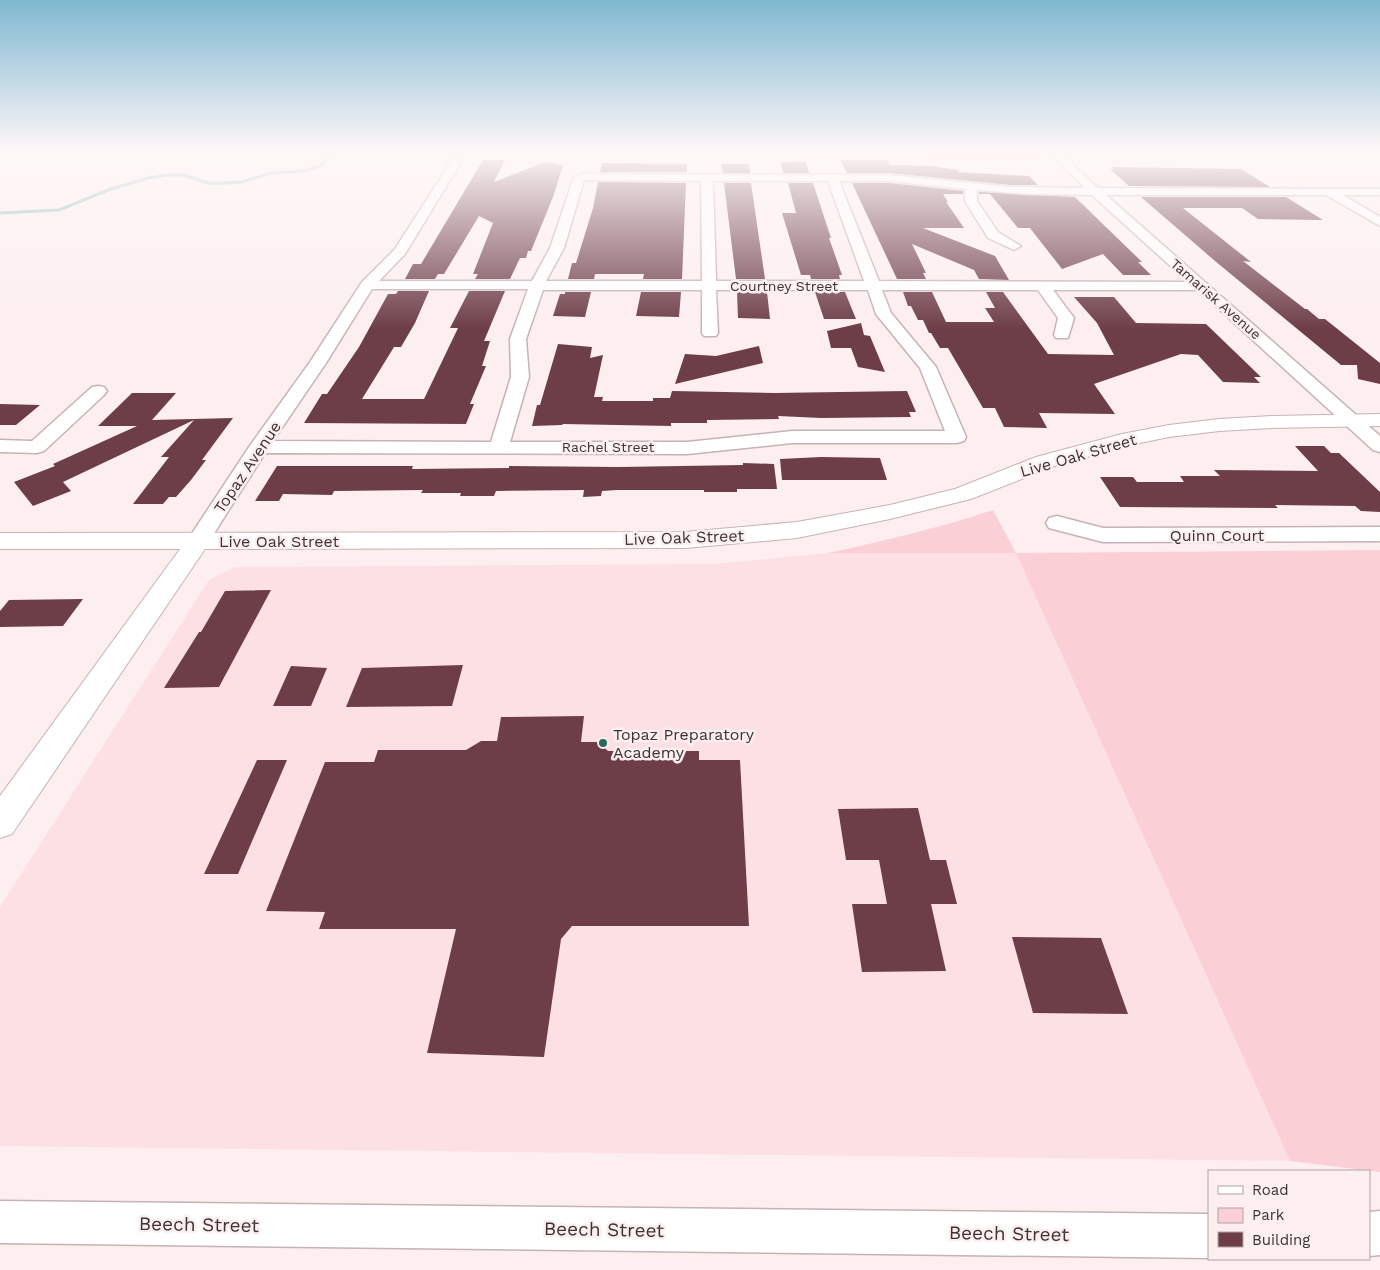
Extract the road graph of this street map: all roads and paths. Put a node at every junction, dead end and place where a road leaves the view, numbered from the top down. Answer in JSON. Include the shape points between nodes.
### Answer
{"nodes":[{"id":1,"x":426,"y":210,"type":"edge"},
{"id":2,"x":569,"y":210,"type":"edge"},
{"id":3,"x":708,"y":210,"type":"edge"},
{"id":4,"x":844,"y":210,"type":"edge"},
{"id":5,"x":977,"y":210,"type":"edge"},
{"id":6,"x":1117,"y":210,"type":"edge"},
{"id":7,"x":1360,"y":210,"type":"edge"},
{"id":8,"x":1380,"y":222,"type":"edge"},
{"id":9,"x":1014,"y":246,"type":"dead end"},
{"id":10,"x":367,"y":285,"type":"junction"},
{"id":11,"x":537,"y":285,"type":"junction"},
{"id":12,"x":709,"y":285,"type":"junction"},
{"id":13,"x":872,"y":286,"type":"junction"},
{"id":14,"x":1042,"y":286,"type":"junction"},
{"id":15,"x":1202,"y":286,"type":"junction"},
{"id":16,"x":710,"y":333,"type":"dead end"},
{"id":17,"x":1062,"y":335,"type":"dead end"},
{"id":18,"x":98,"y":391,"type":"dead end"},
{"id":19,"x":1353,"y":420,"type":"junction"},
{"id":20,"x":1380,"y":420,"type":"edge"},
{"id":21,"x":0,"y":446,"type":"edge"},
{"id":22,"x":1380,"y":446,"type":"edge"},
{"id":23,"x":259,"y":447,"type":"junction"},
{"id":24,"x":499,"y":447,"type":"junction"},
{"id":25,"x":1057,"y":523,"type":"dead end"},
{"id":26,"x":1380,"y":534,"type":"edge"},
{"id":27,"x":0,"y":541,"type":"edge"},
{"id":28,"x":198,"y":541,"type":"junction"},
{"id":29,"x":0,"y":823,"type":"edge"},
{"id":30,"x":0,"y":1222,"type":"edge"},
{"id":31,"x":1208,"y":1236,"type":"edge"}],
"edges":[{"from":1,"to":10,"type":"street","name":"Topaz Avenue","via":[[400,251]]},
{"from":2,"to":11,"type":"street","via":[[557,248]]},
{"from":3,"to":12,"type":"street"},
{"from":4,"to":13,"type":"street"},
{"from":5,"to":9,"type":"street","via":[[993,234]]},
{"from":6,"to":15,"type":"street","name":"Tamarisk Avenue"},
{"from":7,"to":8,"type":"street"},
{"from":10,"to":11,"type":"street","name":"Courtney Street"},
{"from":10,"to":23,"type":"street","name":"Topaz Avenue"},
{"from":11,"to":12,"type":"street","name":"Courtney Street"},
{"from":11,"to":24,"type":"street","via":[[518,339],[520,377]]},
{"from":12,"to":13,"type":"street","name":"Courtney Street"},
{"from":12,"to":16,"type":"street"},
{"from":13,"to":14,"type":"street","name":"Courtney Street"},
{"from":13,"to":24,"type":"street","name":"Rachel Street","via":[[884,314],[928,367],[957,437],[792,437],[686,448]]},
{"from":14,"to":15,"type":"street","name":"Courtney Street"},
{"from":14,"to":17,"type":"street","via":[[1066,318]]},
{"from":15,"to":19,"type":"street","name":"Tamarisk Avenue"},
{"from":18,"to":21,"type":"street","via":[[38,446]]},
{"from":19,"to":20,"type":"street","name":"Live Oak Street"},
{"from":19,"to":22,"type":"street","name":"Tamarisk Avenue"},
{"from":19,"to":28,"type":"street","name":"Live Oak Street","via":[[1219,425],[1122,440],[1044,462],[963,494],[797,530],[684,540]]},
{"from":23,"to":24,"type":"street","name":"Rachel Street"},
{"from":23,"to":28,"type":"street","name":"Topaz Avenue"},
{"from":25,"to":26,"type":"street","name":"Quinn Court","via":[[1103,535]]},
{"from":27,"to":28,"type":"street","name":"Live Oak Street"},
{"from":28,"to":29,"type":"street","name":"Topaz Avenue"},
{"from":30,"to":31,"type":"street","name":"Beech Street"}]}
